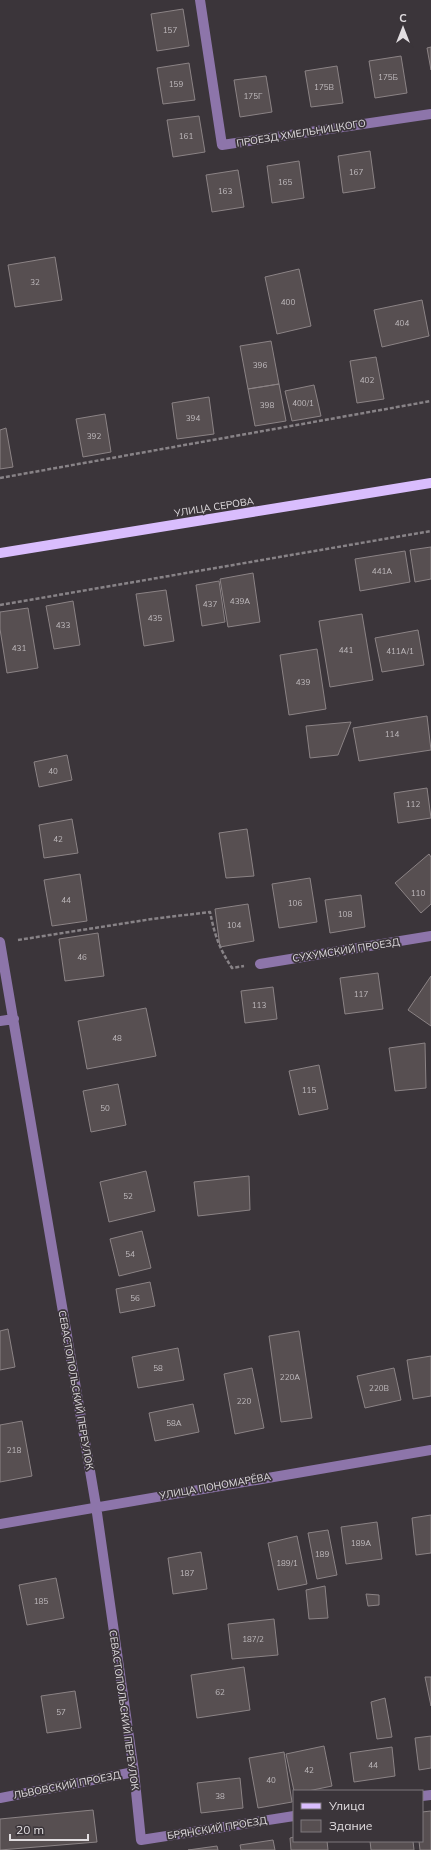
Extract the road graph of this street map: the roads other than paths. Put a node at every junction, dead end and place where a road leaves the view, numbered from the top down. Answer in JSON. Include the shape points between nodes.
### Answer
{"nodes":[{"id":1,"x":200,"y":0,"type":"edge"},
{"id":2,"x":431,"y":114,"type":"edge"},
{"id":3,"x":431,"y":483,"type":"edge"},
{"id":4,"x":0,"y":553,"type":"edge"},
{"id":5,"x":431,"y":936,"type":"edge"},
{"id":6,"x":0,"y":942,"type":"edge"},
{"id":7,"x":260,"y":964,"type":"road end"},
{"id":8,"x":14,"y":1019,"type":"junction"},
{"id":9,"x":0,"y":1021,"type":"edge"},
{"id":10,"x":431,"y":1450,"type":"edge"},
{"id":11,"x":96,"y":1506,"type":"junction"},
{"id":12,"x":0,"y":1524,"type":"edge"},
{"id":13,"x":134,"y":1772,"type":"junction"},
{"id":14,"x":0,"y":1798,"type":"edge"},
{"id":15,"x":293,"y":1816,"type":"edge"},
{"id":16,"x":141,"y":1840,"type":"joint"}],
"edges":[{"from":1,"to":2,"type":"street","name":"ПРОЕЗД ХМЕЛЬНИЦКОГО","via":[[222,145]]},
{"from":3,"to":4,"type":"main road","name":"УЛИЦА СЕРОВА"},
{"from":5,"to":7,"type":"street","name":"СУХУМСКИЙ ПРОЕЗД"},
{"from":6,"to":8,"type":"street","name":"СЕВАСТОПОЛЬСКИЙ ПЕРЕУЛОК"},
{"from":8,"to":9,"type":"street"},
{"from":8,"to":11,"type":"street","name":"СЕВАСТОПОЛЬСКИЙ ПЕРЕУЛОК"},
{"from":10,"to":11,"type":"street","name":"УЛИЦА ПОНОМАРЁВА"},
{"from":11,"to":12,"type":"street","name":"УЛИЦА ПОНОМАРЁВА"},
{"from":11,"to":13,"type":"street","name":"СЕВАСТОПОЛЬСКИЙ ПЕРЕУЛОК"},
{"from":13,"to":14,"type":"street","name":"ЛЬВОВСКИЙ ПРОЕЗД"},
{"from":13,"to":16,"type":"street","name":"СЕВАСТОПОЛЬСКИЙ ПЕРЕУЛОК"},
{"from":15,"to":16,"type":"street","name":"БРЯНСКИЙ ПРОЕЗД"}]}
